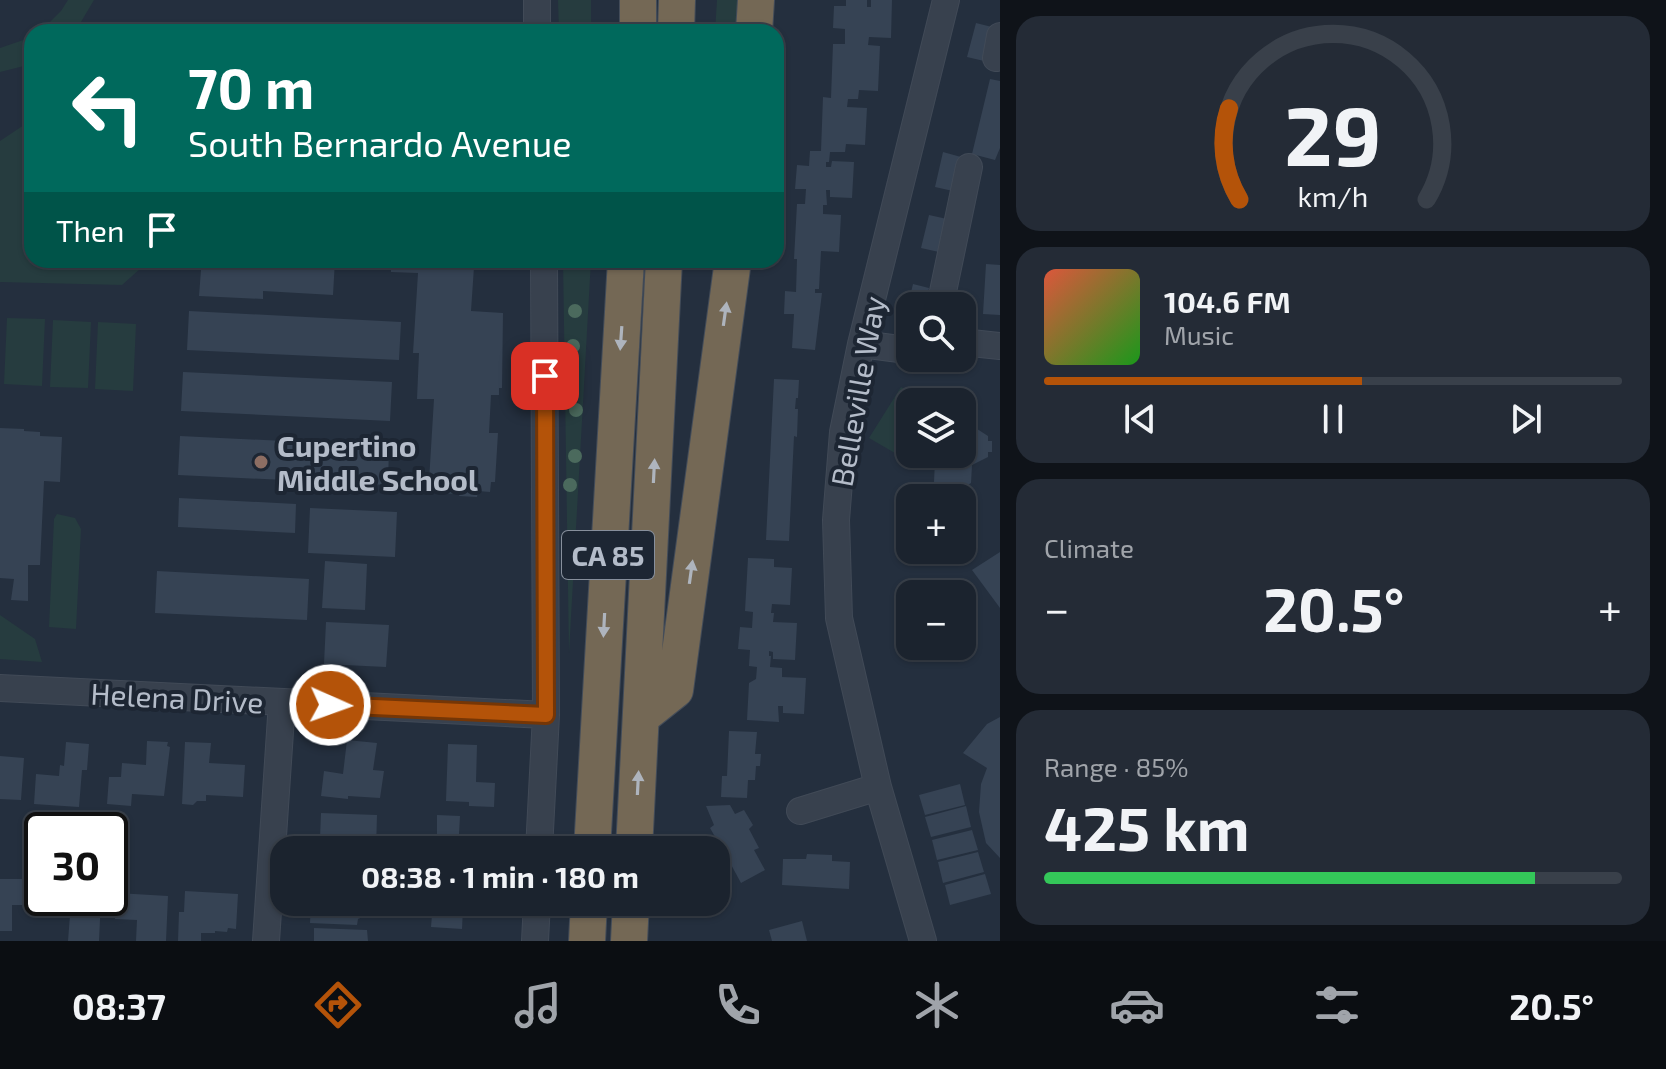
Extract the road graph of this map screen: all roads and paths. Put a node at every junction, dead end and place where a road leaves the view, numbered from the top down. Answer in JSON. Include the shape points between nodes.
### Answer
{"nodes":[{"id":1,"x":537,"y":0,"type":"edge"},
{"id":2,"x":638,"y":0,"type":"edge"},
{"id":3,"x":677,"y":0,"type":"edge"},
{"id":4,"x":756,"y":0,"type":"edge"},
{"id":5,"x":946,"y":0,"type":"edge"},
{"id":6,"x":537,"y":24,"type":"edge"},
{"id":7,"x":638,"y":24,"type":"edge"},
{"id":8,"x":676,"y":24,"type":"edge"},
{"id":9,"x":754,"y":24,"type":"edge"},
{"id":10,"x":969,"y":167,"type":"dead end"},
{"id":11,"x":544,"y":268,"type":"edge"},
{"id":12,"x":626,"y":268,"type":"edge"},
{"id":13,"x":664,"y":268,"type":"edge"},
{"id":14,"x":732,"y":268,"type":"edge"},
{"id":15,"x":943,"y":292,"type":"edge"},
{"id":16,"x":976,"y":343,"type":"edge"},
{"id":17,"x":861,"y":344,"type":"junction"},
{"id":18,"x":1000,"y":346,"type":"edge"},
{"id":19,"x":896,"y":349,"type":"edge"},
{"id":20,"x":0,"y":688,"type":"edge"},
{"id":21,"x":282,"y":702,"type":"junction"},
{"id":22,"x":546,"y":715,"type":"junction"},
{"id":23,"x":641,"y":717,"type":"junction"},
{"id":24,"x":878,"y":787,"type":"junction"},
{"id":25,"x":800,"y":811,"type":"dead end"},
{"id":26,"x":540,"y":836,"type":"edge"},
{"id":27,"x":593,"y":836,"type":"edge"},
{"id":28,"x":635,"y":836,"type":"edge"},
{"id":29,"x":536,"y":916,"type":"edge"},
{"id":30,"x":588,"y":916,"type":"edge"},
{"id":31,"x":630,"y":916,"type":"edge"},
{"id":32,"x":266,"y":941,"type":"edge"},
{"id":33,"x":535,"y":941,"type":"edge"},
{"id":34,"x":587,"y":941,"type":"edge"},
{"id":35,"x":629,"y":941,"type":"edge"},
{"id":36,"x":923,"y":941,"type":"edge"}],
"edges":[{"from":1,"to":6,"type":"street"},
{"from":2,"to":7,"type":"highway"},
{"from":3,"to":8,"type":"highway"},
{"from":4,"to":9,"type":"highway"},
{"from":5,"to":17,"type":"street","name":"Belleville Way"},
{"from":10,"to":15,"type":"street"},
{"from":11,"to":22,"type":"street"},
{"from":12,"to":27,"type":"highway","number":"CA 85","one_way":true},
{"from":23,"to":13,"type":"highway","number":"CA 85","one_way":true},
{"from":23,"to":14,"type":"highway","one_way":true,"via":[[675,690]]},
{"from":16,"to":18,"type":"street"},
{"from":17,"to":19,"type":"street"},
{"from":17,"to":24,"type":"street","name":"Belleville Way","via":[[843,432],[836,520],[839,618]]},
{"from":20,"to":21,"type":"street","name":"Helena Drive"},
{"from":21,"to":22,"type":"street","name":"Helena Drive"},
{"from":21,"to":32,"type":"street"},
{"from":22,"to":26,"type":"street"},
{"from":28,"to":23,"type":"highway","number":"CA 85","one_way":true},
{"from":24,"to":25,"type":"street"},
{"from":24,"to":36,"type":"street","name":"Belleville Way"},
{"from":29,"to":33,"type":"street"},
{"from":30,"to":34,"type":"highway"},
{"from":31,"to":35,"type":"highway"}]}
